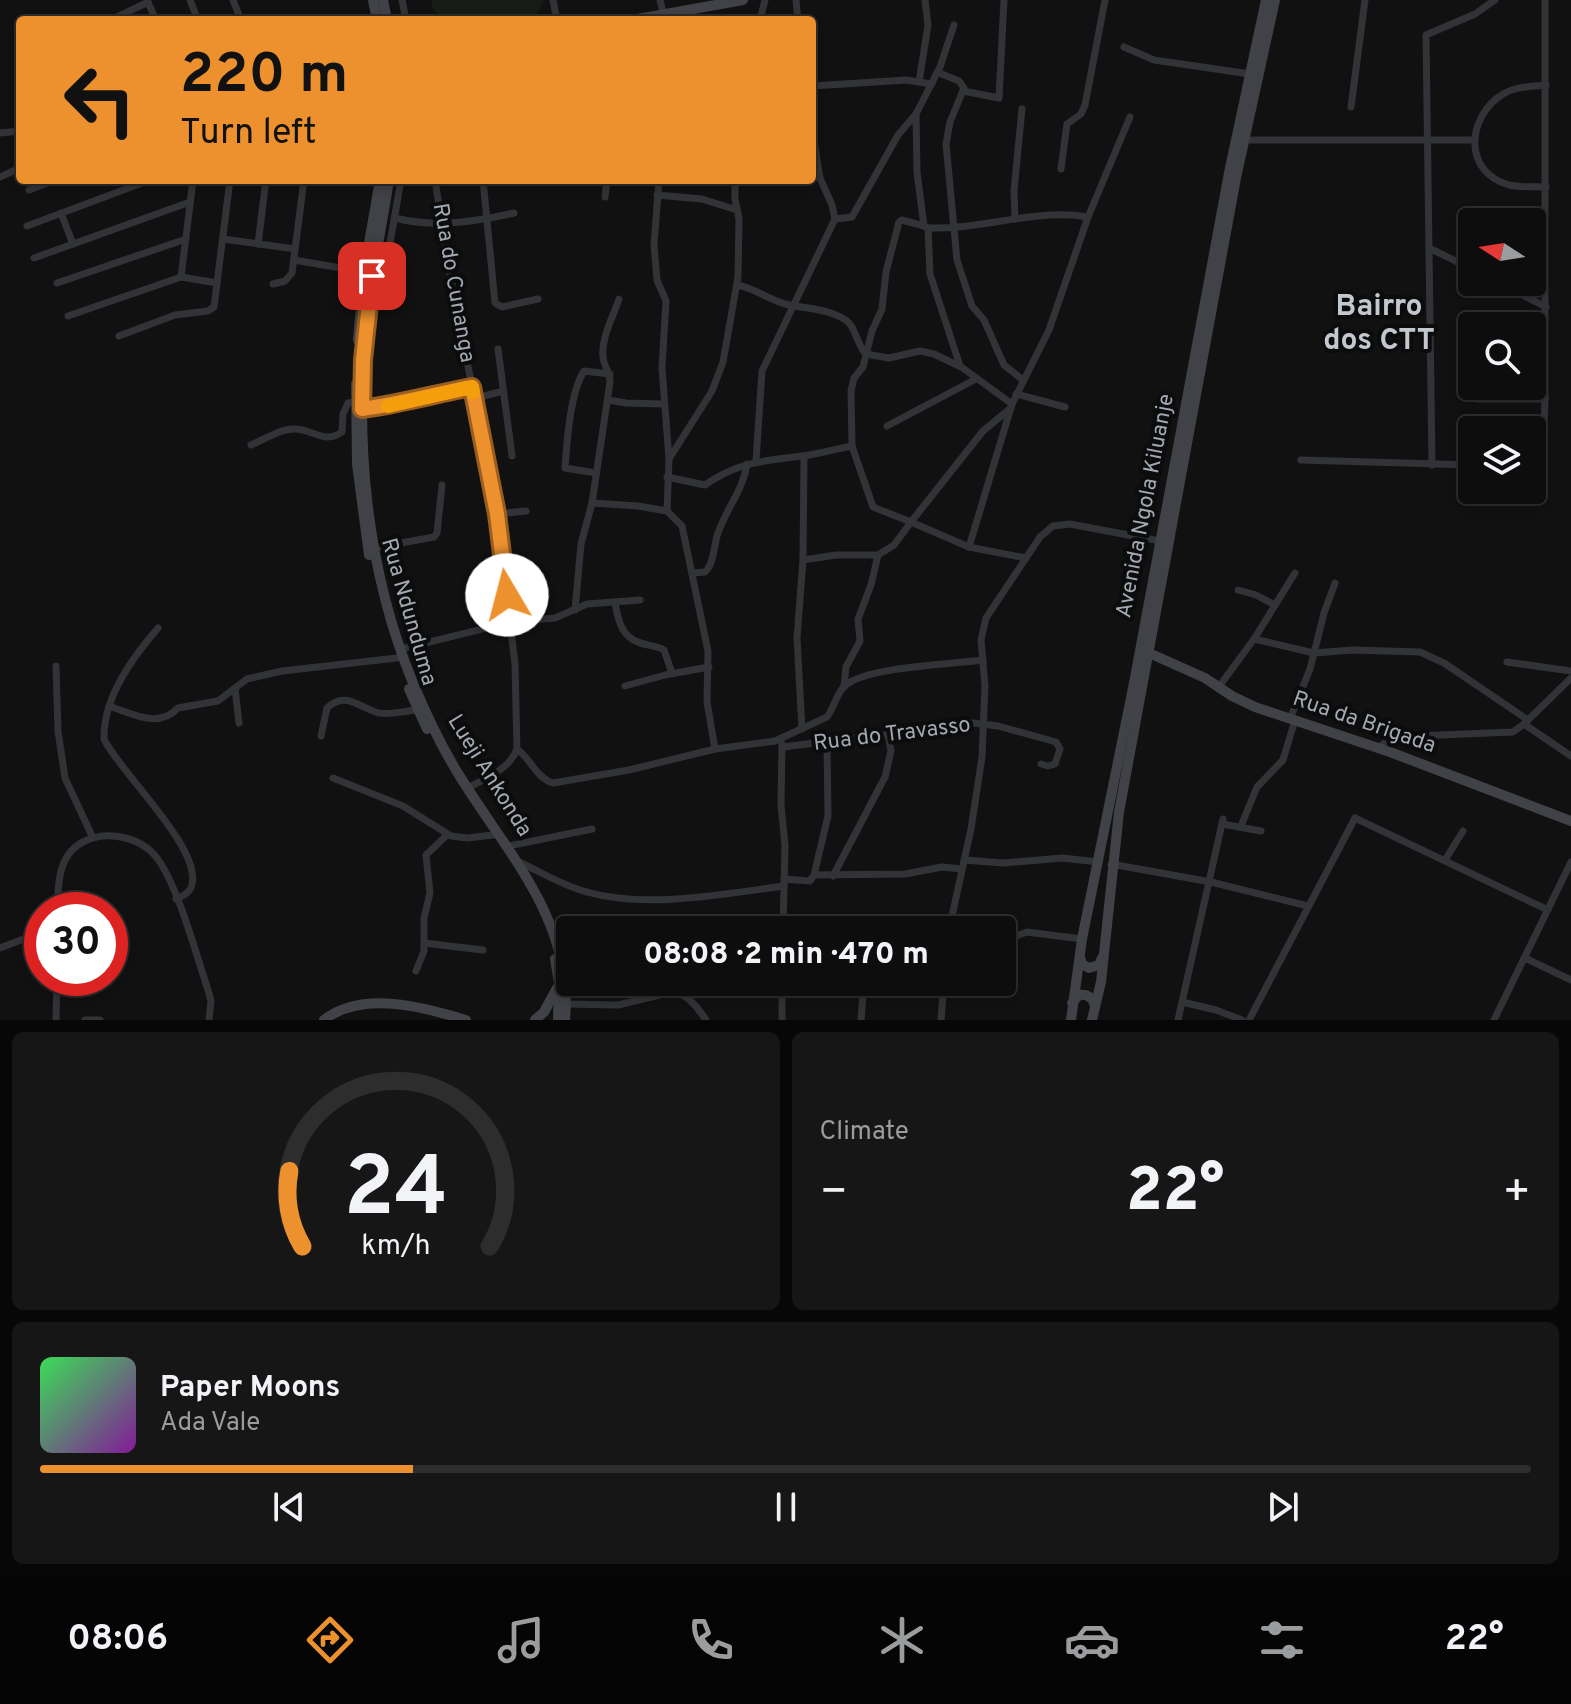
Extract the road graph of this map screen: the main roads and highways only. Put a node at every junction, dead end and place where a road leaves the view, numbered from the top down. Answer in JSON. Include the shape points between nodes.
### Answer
{"nodes":[{"id":1,"x":743,"y":0,"type":"edge"},
{"id":2,"x":1266,"y":0,"type":"edge"},
{"id":3,"x":1275,"y":0,"type":"edge"},
{"id":4,"x":716,"y":2,"type":"edge"},
{"id":5,"x":668,"y":15,"type":"edge"},
{"id":6,"x":379,"y":184,"type":"edge"},
{"id":7,"x":388,"y":184,"type":"edge"},
{"id":8,"x":358,"y":405,"type":"junction"},
{"id":9,"x":1149,"y":653,"type":"junction"},
{"id":10,"x":399,"y":654,"type":"junction"},
{"id":11,"x":1571,"y":821,"type":"edge"},
{"id":12,"x":556,"y":940,"type":"edge"},
{"id":13,"x":1080,"y":957,"type":"junction"},
{"id":14,"x":1102,"y":958,"type":"junction"},
{"id":15,"x":556,"y":963,"type":"edge"},
{"id":16,"x":556,"y":993,"type":"edge"},
{"id":17,"x":561,"y":996,"type":"edge"},
{"id":18,"x":1072,"y":1003,"type":"junction"},
{"id":19,"x":408,"y":1007,"type":"junction"},
{"id":20,"x":1095,"y":1007,"type":"junction"},
{"id":21,"x":324,"y":1020,"type":"edge"},
{"id":22,"x":444,"y":1020,"type":"edge"},
{"id":23,"x":466,"y":1020,"type":"edge"},
{"id":24,"x":535,"y":1020,"type":"edge"},
{"id":25,"x":558,"y":1020,"type":"edge"},
{"id":26,"x":1071,"y":1020,"type":"edge"},
{"id":27,"x":1092,"y":1020,"type":"edge"}],
"edges":[{"from":1,"to":4,"type":"main road"},
{"from":2,"to":13,"type":"main road","name":"Avenida Ngola Kiluanje"},
{"from":3,"to":9,"type":"main road","name":"Avenida Ngola Kiluanje"},
{"from":4,"to":5,"type":"main road"},
{"from":6,"to":8,"type":"main road","name":"Rua Ndunduma","via":[[364,272]]},
{"from":7,"to":8,"type":"main road","name":"Lueji Ankonda"},
{"from":8,"to":10,"type":"main road","name":"Lueji Ankonda","via":[[374,548]]},
{"from":8,"to":10,"type":"main road","name":"Rua Ndunduma","via":[[362,516],[378,595]]},
{"from":9,"to":11,"type":"main road","name":"Rua da Brigada","via":[[1244,703]]},
{"from":9,"to":14,"type":"main road","name":"Avenida Ngola Kiluanje","via":[[1111,864]]},
{"from":10,"to":12,"type":"main road","name":"Lueji Ankonda","via":[[468,788],[519,862]]},
{"from":10,"to":15,"type":"main road","name":"Rua Ndunduma","via":[[417,710],[453,776],[525,884]]},
{"from":13,"to":14,"type":"main road","via":[[1092,968]]},
{"from":13,"to":18,"type":"main road","name":"Avenida Ngola Kiluanje"},
{"from":14,"to":20,"type":"main road","name":"Avenida Ngola Kiluanje"},
{"from":16,"to":24,"type":"main road"},
{"from":17,"to":25,"type":"main road","name":"Rua Ndunduma"},
{"from":18,"to":20,"type":"main road","via":[[1087,995]]},
{"from":18,"to":26,"type":"main road","name":"Avenida Ngola Kiluanje"},
{"from":19,"to":21,"type":"main road","via":[[362,1004]]},
{"from":19,"to":22,"type":"main road"},
{"from":19,"to":23,"type":"main road"},
{"from":20,"to":27,"type":"main road","name":"Avenida Ngola Kiluanje"}]}
